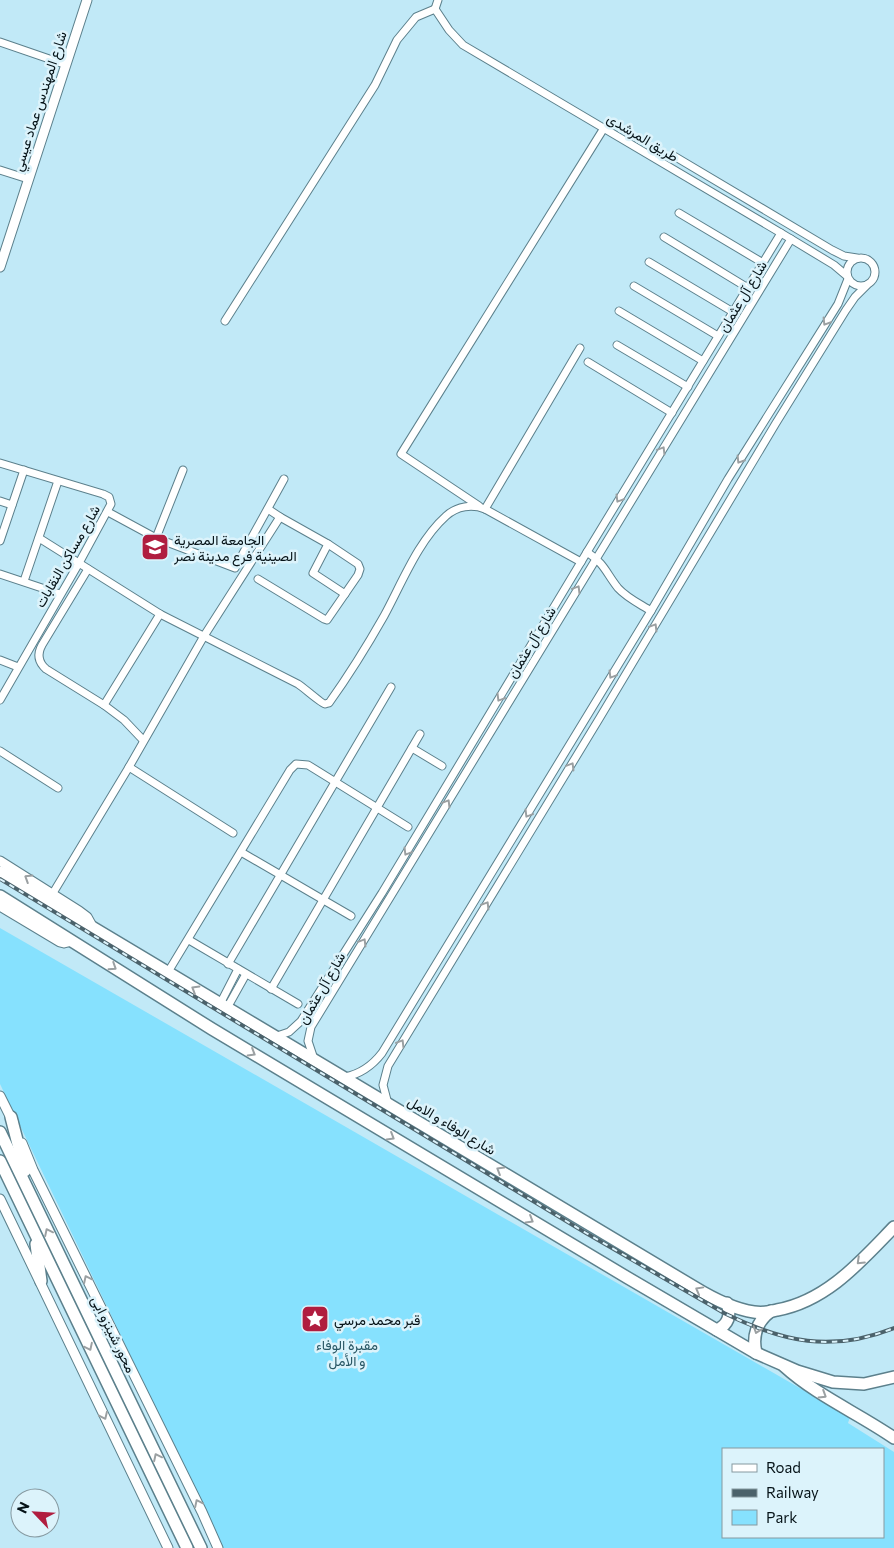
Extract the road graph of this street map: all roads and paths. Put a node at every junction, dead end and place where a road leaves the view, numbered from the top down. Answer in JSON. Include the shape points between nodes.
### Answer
{"nodes":[{"id":1,"x":82,"y":0,"type":"edge"},
{"id":2,"x":87,"y":0,"type":"edge"},
{"id":3,"x":438,"y":0,"type":"edge"},
{"id":4,"x":435,"y":10,"type":"junction"},
{"id":5,"x":0,"y":42,"type":"edge"},
{"id":6,"x":61,"y":64,"type":"junction"},
{"id":7,"x":604,"y":128,"type":"junction"},
{"id":8,"x":674,"y":156,"type":"dead end"},
{"id":9,"x":0,"y":170,"type":"edge"},
{"id":10,"x":25,"y":178,"type":"junction"},
{"id":11,"x":679,"y":213,"type":"dead end"},
{"id":12,"x":781,"y":233,"type":"junction"},
{"id":13,"x":664,"y":237,"type":"dead end"},
{"id":14,"x":791,"y":238,"type":"junction"},
{"id":15,"x":770,"y":251,"type":"junction"},
{"id":16,"x":0,"y":254,"type":"edge"},
{"id":17,"x":779,"y":258,"type":"junction"},
{"id":18,"x":857,"y":258,"type":"junction"},
{"id":19,"x":649,"y":262,"type":"dead end"},
{"id":20,"x":763,"y":263,"type":"junction"},
{"id":21,"x":0,"y":267,"type":"edge"},
{"id":22,"x":848,"y":278,"type":"junction"},
{"id":23,"x":867,"y":285,"type":"junction"},
{"id":24,"x":634,"y":286,"type":"dead end"},
{"id":25,"x":748,"y":288,"type":"junction"},
{"id":26,"x":619,"y":311,"type":"dead end"},
{"id":27,"x":733,"y":312,"type":"junction"},
{"id":28,"x":225,"y":321,"type":"dead end"},
{"id":29,"x":718,"y":336,"type":"junction"},
{"id":30,"x":617,"y":345,"type":"dead end"},
{"id":31,"x":580,"y":348,"type":"dead end"},
{"id":32,"x":703,"y":361,"type":"junction"},
{"id":33,"x":588,"y":362,"type":"dead end"},
{"id":34,"x":688,"y":387,"type":"junction"},
{"id":35,"x":672,"y":413,"type":"junction"},
{"id":36,"x":0,"y":464,"type":"edge"},
{"id":37,"x":24,"y":470,"type":"junction"},
{"id":38,"x":183,"y":470,"type":"dead end"},
{"id":39,"x":284,"y":479,"type":"dead end"},
{"id":40,"x":58,"y":481,"type":"junction"},
{"id":41,"x":0,"y":501,"type":"edge"},
{"id":42,"x":12,"y":505,"type":"junction"},
{"id":43,"x":484,"y":508,"type":"junction"},
{"id":44,"x":268,"y":509,"type":"junction"},
{"id":45,"x":108,"y":512,"type":"junction"},
{"id":46,"x":280,"y":517,"type":"junction"},
{"id":47,"x":39,"y":538,"type":"junction"},
{"id":48,"x":156,"y":538,"type":"junction"},
{"id":49,"x":0,"y":541,"type":"edge"},
{"id":50,"x":328,"y":544,"type":"junction"},
{"id":51,"x":587,"y":552,"type":"junction"},
{"id":52,"x":596,"y":558,"type":"junction"},
{"id":53,"x":581,"y":562,"type":"junction"},
{"id":54,"x":79,"y":563,"type":"junction"},
{"id":55,"x":88,"y":569,"type":"junction"},
{"id":56,"x":0,"y":574,"type":"edge"},
{"id":57,"x":258,"y":579,"type":"dead end"},
{"id":58,"x":24,"y":581,"type":"junction"},
{"id":59,"x":60,"y":594,"type":"junction"},
{"id":60,"x":345,"y":594,"type":"junction"},
{"id":61,"x":652,"y":611,"type":"junction"},
{"id":62,"x":160,"y":614,"type":"junction"},
{"id":63,"x":204,"y":636,"type":"junction"},
{"id":64,"x":0,"y":660,"type":"edge"},
{"id":65,"x":18,"y":667,"type":"junction"},
{"id":66,"x":391,"y":686,"type":"dead end"},
{"id":67,"x":0,"y":700,"type":"edge"},
{"id":68,"x":104,"y":705,"type":"junction"},
{"id":69,"x":590,"y":713,"type":"junction"},
{"id":70,"x":599,"y":719,"type":"junction"},
{"id":71,"x":420,"y":734,"type":"dead end"},
{"id":72,"x":143,"y":740,"type":"junction"},
{"id":73,"x":412,"y":748,"type":"junction"},
{"id":74,"x":0,"y":751,"type":"edge"},
{"id":75,"x":442,"y":766,"type":"dead end"},
{"id":76,"x":129,"y":767,"type":"junction"},
{"id":77,"x":335,"y":782,"type":"junction"},
{"id":78,"x":58,"y":788,"type":"dead end"},
{"id":79,"x":378,"y":809,"type":"junction"},
{"id":80,"x":408,"y":827,"type":"dead end"},
{"id":81,"x":233,"y":833,"type":"dead end"},
{"id":82,"x":241,"y":852,"type":"junction"},
{"id":83,"x":0,"y":861,"type":"edge"},
{"id":84,"x":0,"y":872,"type":"edge"},
{"id":85,"x":280,"y":875,"type":"junction"},
{"id":86,"x":53,"y":893,"type":"junction"},
{"id":87,"x":0,"y":896,"type":"edge"},
{"id":88,"x":323,"y":900,"type":"junction"},
{"id":89,"x":0,"y":906,"type":"edge"},
{"id":90,"x":352,"y":916,"type":"dead end"},
{"id":91,"x":93,"y":929,"type":"junction"},
{"id":92,"x":188,"y":940,"type":"junction"},
{"id":93,"x":72,"y":941,"type":"junction"},
{"id":94,"x":228,"y":964,"type":"junction"},
{"id":95,"x":238,"y":970,"type":"junction"},
{"id":96,"x":168,"y":972,"type":"junction"},
{"id":97,"x":246,"y":974,"type":"junction"},
{"id":98,"x":230,"y":984,"type":"junction"},
{"id":99,"x":238,"y":988,"type":"junction"},
{"id":100,"x":271,"y":989,"type":"junction"},
{"id":101,"x":298,"y":1004,"type":"dead end"},
{"id":102,"x":224,"y":1006,"type":"junction"},
{"id":103,"x":298,"y":1025,"type":"junction"},
{"id":104,"x":309,"y":1032,"type":"junction"},
{"id":105,"x":274,"y":1037,"type":"junction"},
{"id":106,"x":315,"y":1062,"type":"junction"},
{"id":107,"x":378,"y":1070,"type":"junction"},
{"id":108,"x":343,"y":1078,"type":"junction"},
{"id":109,"x":0,"y":1096,"type":"edge"},
{"id":110,"x":388,"y":1104,"type":"junction"},
{"id":111,"x":10,"y":1117,"type":"junction"},
{"id":112,"x":0,"y":1132,"type":"edge"},
{"id":113,"x":0,"y":1161,"type":"edge"},
{"id":114,"x":32,"y":1197,"type":"junction"},
{"id":115,"x":0,"y":1199,"type":"edge"},
{"id":116,"x":894,"y":1227,"type":"edge"},
{"id":117,"x":35,"y":1235,"type":"junction"},
{"id":118,"x":40,"y":1281,"type":"junction"},
{"id":119,"x":727,"y":1304,"type":"junction"},
{"id":120,"x":771,"y":1311,"type":"junction"},
{"id":121,"x":717,"y":1330,"type":"junction"},
{"id":122,"x":756,"y":1352,"type":"junction"},
{"id":123,"x":784,"y":1366,"type":"junction"},
{"id":124,"x":894,"y":1377,"type":"edge"},
{"id":125,"x":894,"y":1438,"type":"edge"},
{"id":126,"x":168,"y":1548,"type":"edge"},
{"id":127,"x":187,"y":1548,"type":"edge"},
{"id":128,"x":201,"y":1548,"type":"edge"},
{"id":129,"x":218,"y":1548,"type":"edge"}],
"edges":[{"from":1,"to":6,"type":"street","name":"شارع المهندس عماد عيسي"},
{"from":2,"to":21,"type":"street","name":"شارع المهندس عماد عيسي"},
{"from":3,"to":4,"type":"street"},
{"from":4,"to":7,"type":"street","name":"طريق المرشدى","via":[[463,45]]},
{"from":4,"to":28,"type":"street","via":[[416,17],[398,40],[374,85]]},
{"from":5,"to":6,"type":"street"},
{"from":6,"to":10,"type":"street","name":"شارع المهندس عماد عيسي"},
{"from":7,"to":12,"type":"street","name":"طريق المرشدى"},
{"from":7,"to":43,"type":"street","via":[[401,454]]},
{"from":8,"to":18,"type":"street","name":"طريق المرشدى","via":[[832,250]]},
{"from":9,"to":10,"type":"street"},
{"from":10,"to":16,"type":"street","name":"شارع المهندس عماد عيسي"},
{"from":11,"to":20,"type":"street"},
{"from":12,"to":14,"type":"street","name":"طريق المرشدى"},
{"from":12,"to":15,"type":"street","name":"شارع آل عثمان"},
{"from":13,"to":25,"type":"street"},
{"from":14,"to":17,"type":"street","name":"شارع آل عثمان"},
{"from":14,"to":22,"type":"street","name":"طريق المرشدى","via":[[834,265]]},
{"from":15,"to":17,"type":"street","via":[[778,252]]},
{"from":15,"to":20,"type":"street","name":"شارع آل عثمان"},
{"from":52,"to":17,"type":"street","name":"شارع آل عثمان","one_way":true},
{"from":18,"to":22,"type":"street","via":[[847,267]]},
{"from":18,"to":23,"type":"street","via":[[864,258],[873,265],[874,276]]},
{"from":19,"to":27,"type":"street"},
{"from":20,"to":25,"type":"street","name":"شارع آل عثمان"},
{"from":22,"to":23,"type":"street","via":[[857,286]]},
{"from":22,"to":61,"type":"street","one_way":true,"via":[[838,304],[728,479]]},
{"from":70,"to":23,"type":"street","one_way":true,"via":[[850,303]]},
{"from":24,"to":29,"type":"street"},
{"from":25,"to":27,"type":"street","name":"شارع آل عثمان"},
{"from":26,"to":32,"type":"street"},
{"from":27,"to":29,"type":"street","name":"شارع آل عثمان"},
{"from":29,"to":32,"type":"street","name":"شارع آل عثمان"},
{"from":30,"to":34,"type":"street"},
{"from":31,"to":43,"type":"street"},
{"from":32,"to":34,"type":"street","name":"شارع آل عثمان"},
{"from":33,"to":35,"type":"street"},
{"from":34,"to":35,"type":"street","name":"شارع آل عثمان"},
{"from":35,"to":51,"type":"street","name":"شارع آل عثمان","one_way":true},
{"from":36,"to":37,"type":"street","name":"شارع مساكن النقابات"},
{"from":37,"to":40,"type":"street","name":"شارع مساكن النقابات"},
{"from":37,"to":42,"type":"street"},
{"from":38,"to":48,"type":"street"},
{"from":39,"to":44,"type":"street"},
{"from":40,"to":45,"type":"street","name":"شارع مساكن النقابات","via":[[106,495],[111,504]]},
{"from":40,"to":47,"type":"street"},
{"from":41,"to":42,"type":"street"},
{"from":42,"to":49,"type":"street"},
{"from":43,"to":53,"type":"street"},
{"from":43,"to":63,"type":"street","via":[[464,507],[441,522],[420,550],[372,636],[327,704],[298,684]]},
{"from":44,"to":46,"type":"street"},
{"from":44,"to":48,"type":"street","via":[[235,568]]},
{"from":45,"to":48,"type":"street"},
{"from":45,"to":54,"type":"street","name":"شارع مساكن النقابات"},
{"from":46,"to":50,"type":"street"},
{"from":46,"to":63,"type":"street"},
{"from":47,"to":54,"type":"street"},
{"from":47,"to":58,"type":"street"},
{"from":50,"to":60,"type":"street","via":[[358,564],[360,569]]},
{"from":50,"to":60,"type":"street","via":[[313,573]]},
{"from":51,"to":52,"type":"street"},
{"from":51,"to":53,"type":"street","name":"شارع آل عثمان"},
{"from":52,"to":61,"type":"street","via":[[623,593]]},
{"from":104,"to":52,"type":"street","name":"شارع آل عثمان","one_way":true},
{"from":53,"to":103,"type":"street","name":"شارع آل عثمان","one_way":true,"via":[[386,886]]},
{"from":54,"to":55,"type":"street"},
{"from":54,"to":59,"type":"street","name":"شارع مساكن النقابات"},
{"from":55,"to":62,"type":"street"},
{"from":55,"to":68,"type":"street","via":[[38,655],[46,669]]},
{"from":56,"to":58,"type":"street"},
{"from":57,"to":60,"type":"street","via":[[324,619],[330,618]]},
{"from":58,"to":59,"type":"street"},
{"from":59,"to":65,"type":"street","name":"شارع مساكن النقابات"},
{"from":61,"to":69,"type":"street","one_way":true},
{"from":62,"to":63,"type":"street"},
{"from":62,"to":68,"type":"street"},
{"from":63,"to":72,"type":"street"},
{"from":64,"to":65,"type":"street"},
{"from":65,"to":67,"type":"street","name":"شارع مساكن النقابات"},
{"from":66,"to":77,"type":"street"},
{"from":68,"to":72,"type":"street"},
{"from":69,"to":70,"type":"street"},
{"from":69,"to":107,"type":"street","one_way":true,"via":[[382,1053]]},
{"from":107,"to":70,"type":"street","one_way":true},
{"from":71,"to":73,"type":"street"},
{"from":72,"to":76,"type":"street"},
{"from":73,"to":75,"type":"street"},
{"from":73,"to":79,"type":"street"},
{"from":74,"to":78,"type":"street"},
{"from":76,"to":81,"type":"street"},
{"from":76,"to":86,"type":"street"},
{"from":77,"to":79,"type":"street"},
{"from":77,"to":82,"type":"street","via":[[308,765],[300,763],[293,766]]},
{"from":77,"to":85,"type":"street"},
{"from":79,"to":80,"type":"street"},
{"from":79,"to":88,"type":"street"},
{"from":82,"to":85,"type":"street"},
{"from":82,"to":92,"type":"street"},
{"from":86,"to":83,"type":"street","name":"شارع الوفاء و الامل","one_way":true},
{"from":84,"to":91,"type":"main road"},
{"from":85,"to":88,"type":"street"},
{"from":85,"to":94,"type":"street"},
{"from":86,"to":91,"type":"street","name":"شارع الوفاء و الامل","via":[[87,917]]},
{"from":87,"to":93,"type":"main road"},
{"from":88,"to":90,"type":"street"},
{"from":88,"to":100,"type":"street"},
{"from":89,"to":93,"type":"street","via":[[60,942]]},
{"from":91,"to":96,"type":"main road","name":"شارع الوفاء و الامل"},
{"from":92,"to":94,"type":"street"},
{"from":92,"to":96,"type":"street"},
{"from":93,"to":121,"type":"main road","one_way":true,"via":[[191,1016]]},
{"from":94,"to":95,"type":"street"},
{"from":95,"to":97,"type":"street"},
{"from":95,"to":98,"type":"street"},
{"from":102,"to":96,"type":"main road","name":"شارع الوفاء و الامل","one_way":true},
{"from":97,"to":99,"type":"street"},
{"from":97,"to":100,"type":"street"},
{"from":98,"to":99,"type":"street"},
{"from":98,"to":102,"type":"street"},
{"from":99,"to":102,"type":"street"},
{"from":100,"to":101,"type":"street"},
{"from":102,"to":105,"type":"main road","name":"شارع الوفاء و الامل"},
{"from":103,"to":104,"type":"street","via":[[303,1032]]},
{"from":103,"to":105,"type":"street","name":"شارع آل عثمان"},
{"from":104,"to":106,"type":"street","name":"شارع آل عثمان","via":[[309,1046]]},
{"from":105,"to":106,"type":"main road","name":"شارع الوفاء و الامل"},
{"from":106,"to":108,"type":"main road","name":"شارع الوفاء و الامل"},
{"from":107,"to":108,"type":"street","via":[[362,1071]]},
{"from":107,"to":110,"type":"street"},
{"from":108,"to":110,"type":"main road","name":"شارع الوفاء و الامل"},
{"from":109,"to":111,"type":"street"},
{"from":119,"to":110,"type":"main road","name":"شارع الوفاء و الامل","one_way":true},
{"from":111,"to":114,"type":"main road"},
{"from":129,"to":111,"type":"street","one_way":true},
{"from":112,"to":114,"type":"main road","name":"محور شينزو ابى"},
{"from":113,"to":117,"type":"main road","name":"محور شينزو ابى"},
{"from":128,"to":114,"type":"main road","name":"محور شينزو ابى","one_way":true},
{"from":115,"to":118,"type":"street"},
{"from":116,"to":120,"type":"main road","name":"شارع الوفاء و الامل","one_way":true,"via":[[831,1287],[806,1302]]},
{"from":117,"to":118,"type":"main road"},
{"from":117,"to":127,"type":"main road","name":"محور شينزو ابى","one_way":true},
{"from":118,"to":126,"type":"street","one_way":true},
{"from":119,"to":120,"type":"main road","name":"شارع الوفاء و الامل","via":[[755,1312]]},
{"from":119,"to":121,"type":"main road","via":[[728,1319]]},
{"from":120,"to":122,"type":"main road","one_way":true,"via":[[756,1329]]},
{"from":121,"to":122,"type":"main road"},
{"from":122,"to":123,"type":"main road"},
{"from":123,"to":124,"type":"main road","via":[[844,1384],[874,1383]]},
{"from":123,"to":125,"type":"main road","one_way":true,"via":[[817,1392]]}]}
